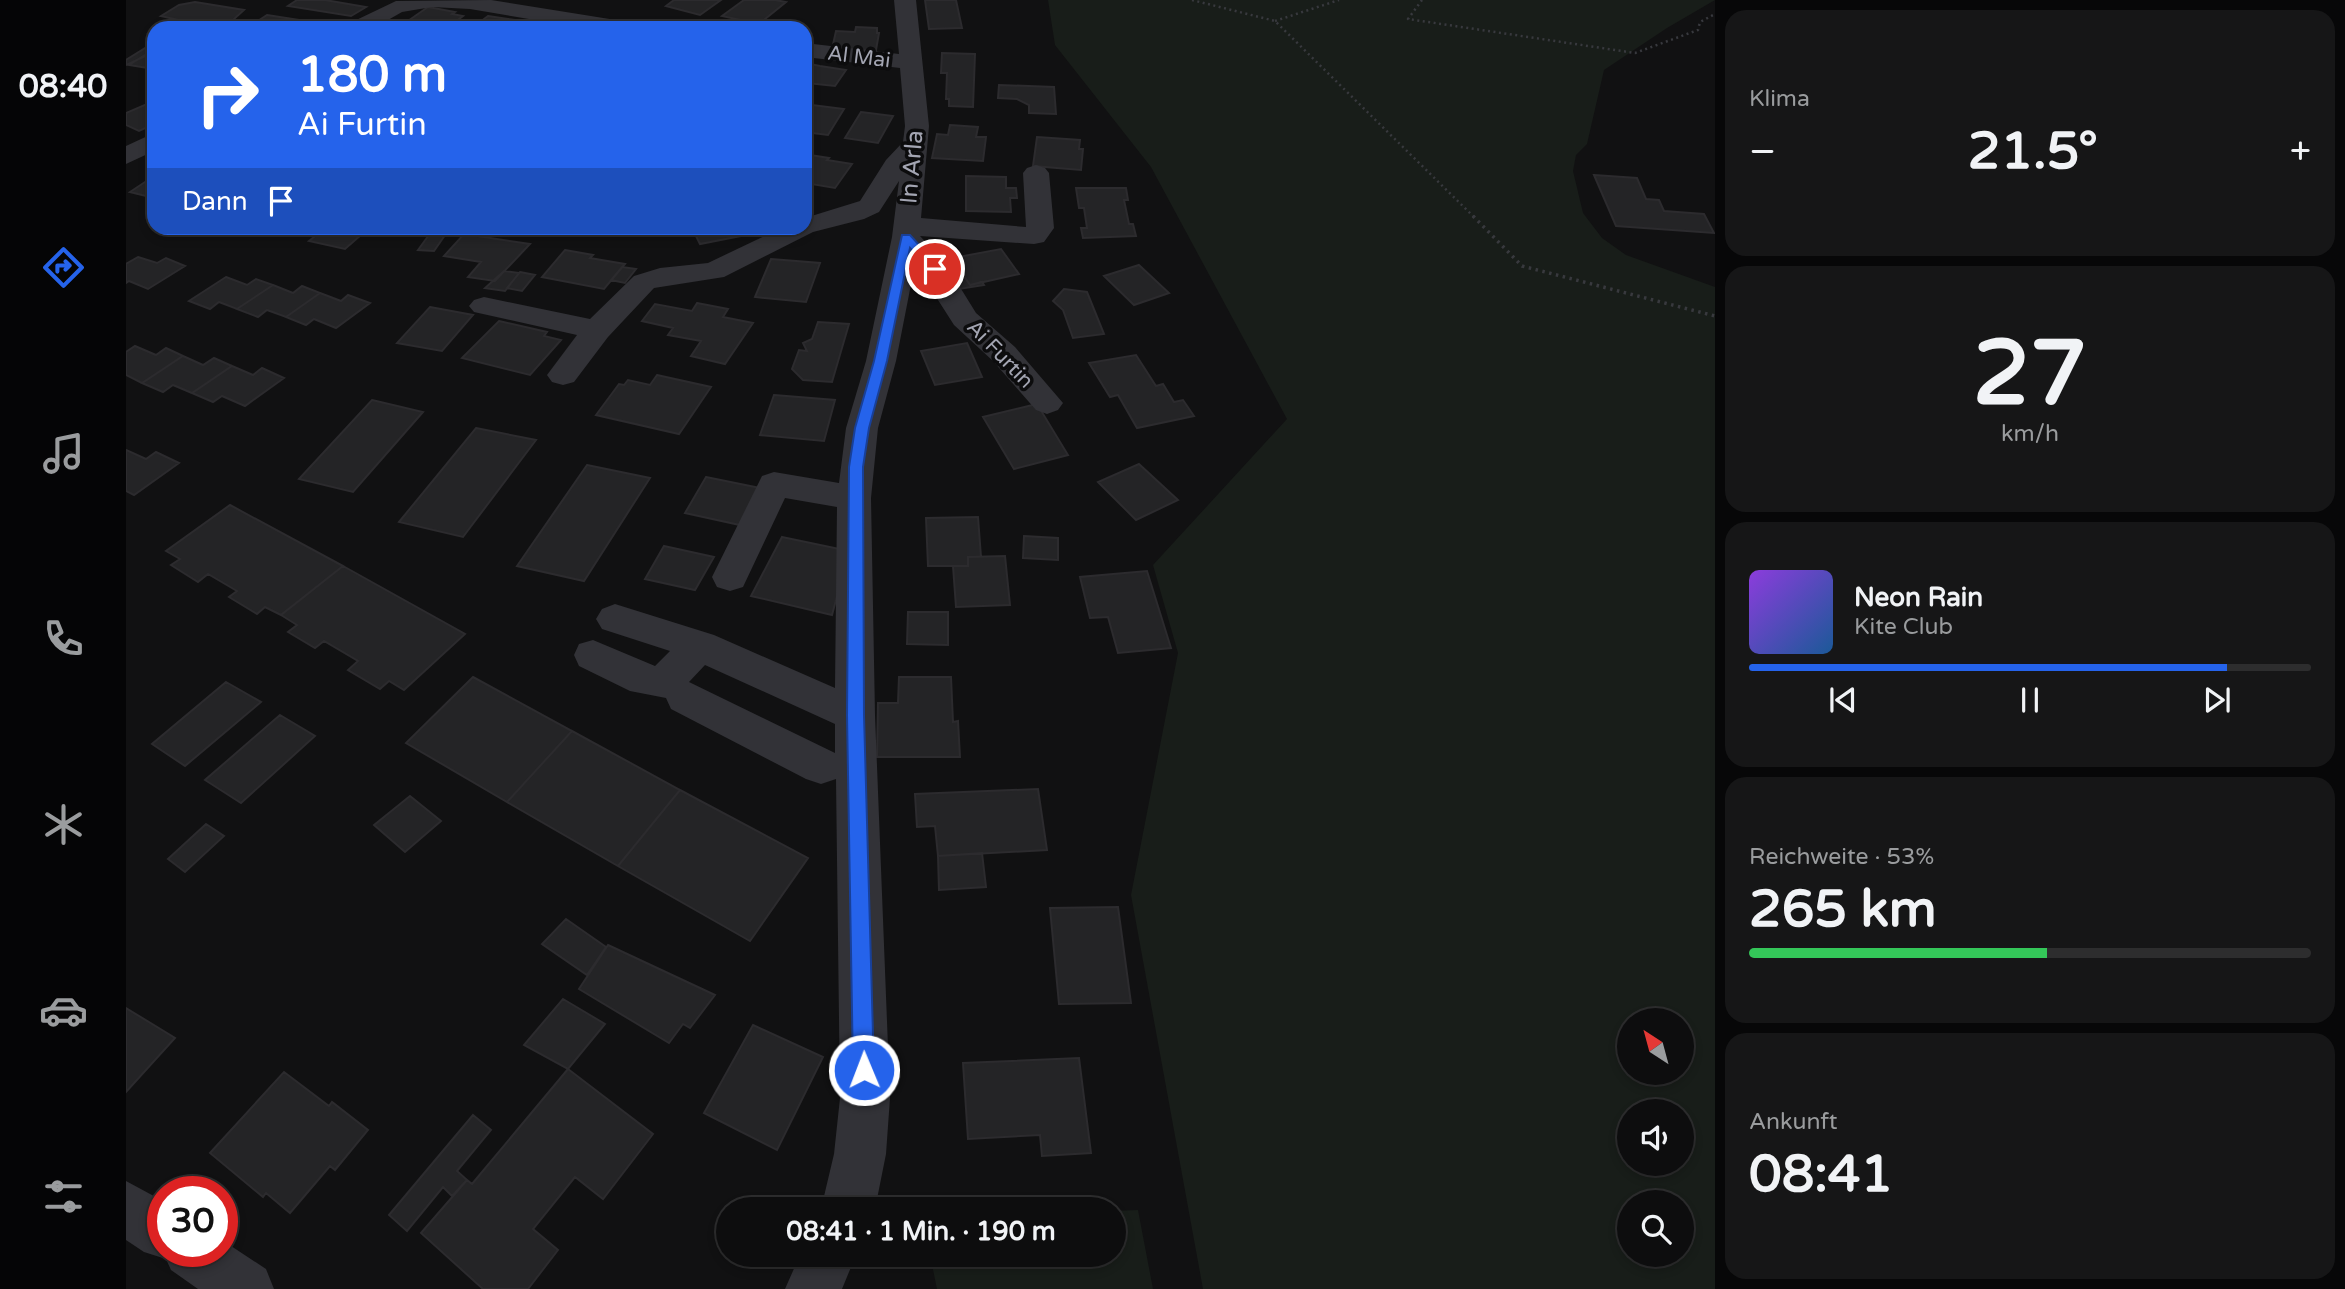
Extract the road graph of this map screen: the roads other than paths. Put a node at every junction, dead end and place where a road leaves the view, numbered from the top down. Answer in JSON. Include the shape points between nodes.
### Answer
{"nodes":[{"id":1,"x":905,"y":0,"type":"edge"},
{"id":2,"x":371,"y":21,"type":"edge"},
{"id":3,"x":579,"y":21,"type":"edge"},
{"id":4,"x":812,"y":51,"type":"edge"},
{"id":5,"x":913,"y":63,"type":"junction"},
{"id":6,"x":147,"y":145,"type":"edge"},
{"id":7,"x":914,"y":145,"type":"junction"},
{"id":8,"x":126,"y":156,"type":"edge"},
{"id":9,"x":1036,"y":173,"type":"dead end"},
{"id":10,"x":812,"y":225,"type":"edge"},
{"id":11,"x":907,"y":231,"type":"junction"},
{"id":12,"x":787,"y":235,"type":"edge"},
{"id":13,"x":484,"y":306,"type":"dead end"},
{"id":14,"x":597,"y":330,"type":"junction"},
{"id":15,"x":563,"y":375,"type":"dead end"},
{"id":16,"x":1047,"y":403,"type":"dead end"},
{"id":17,"x":854,"y":498,"type":"junction"},
{"id":18,"x":730,"y":577,"type":"dead end"},
{"id":19,"x":615,"y":619,"type":"dead end"},
{"id":20,"x":700,"y":646,"type":"junction"},
{"id":21,"x":593,"y":654,"type":"dead end"},
{"id":22,"x":794,"y":688,"type":"junction"},
{"id":23,"x":685,"y":697,"type":"dead end"},
{"id":24,"x":855,"y":715,"type":"junction"},
{"id":25,"x":758,"y":735,"type":"junction"},
{"id":26,"x":821,"y":766,"type":"dead end"},
{"id":27,"x":851,"y":1197,"type":"edge"},
{"id":28,"x":126,"y":1208,"type":"edge"},
{"id":29,"x":147,"y":1222,"type":"edge"},
{"id":30,"x":214,"y":1267,"type":"edge"},
{"id":31,"x":823,"y":1267,"type":"edge"},
{"id":32,"x":246,"y":1289,"type":"edge"},
{"id":33,"x":813,"y":1289,"type":"edge"}],
"edges":[{"from":1,"to":5,"type":"street","name":"In Arla"},
{"from":2,"to":3,"type":"street","via":[[396,7],[432,1]]},
{"from":4,"to":5,"type":"street","name":"Al Mai"},
{"from":5,"to":7,"type":"street","name":"In Arla"},
{"from":6,"to":8,"type":"street"},
{"from":7,"to":10,"type":"street","via":[[895,165],[870,206]]},
{"from":7,"to":11,"type":"street","name":"In Arla"},
{"from":9,"to":11,"type":"street","via":[[1040,228],[1034,236]]},
{"from":11,"to":16,"type":"street","name":"Ai Furtin","via":[[965,319]]},
{"from":11,"to":17,"type":"street","name":"In Arla","via":[[881,361],[862,428]]},
{"from":12,"to":14,"type":"street","via":[[714,271],[644,282]]},
{"from":13,"to":14,"type":"street"},
{"from":14,"to":15,"type":"street"},
{"from":17,"to":18,"type":"street","via":[[774,484]]},
{"from":17,"to":24,"type":"street","name":"In Arla"},
{"from":19,"to":20,"type":"street"},
{"from":20,"to":21,"type":"street","via":[[663,682],[644,680]]},
{"from":20,"to":22,"type":"street"},
{"from":22,"to":24,"type":"street"},
{"from":22,"to":25,"type":"street"},
{"from":23,"to":25,"type":"street"},
{"from":24,"to":27,"type":"street","name":"In Arla","via":[[864,1098],[863,1140]]},
{"from":25,"to":26,"type":"street"},
{"from":28,"to":29,"type":"street"},
{"from":30,"to":32,"type":"street"},
{"from":31,"to":33,"type":"street"}]}
